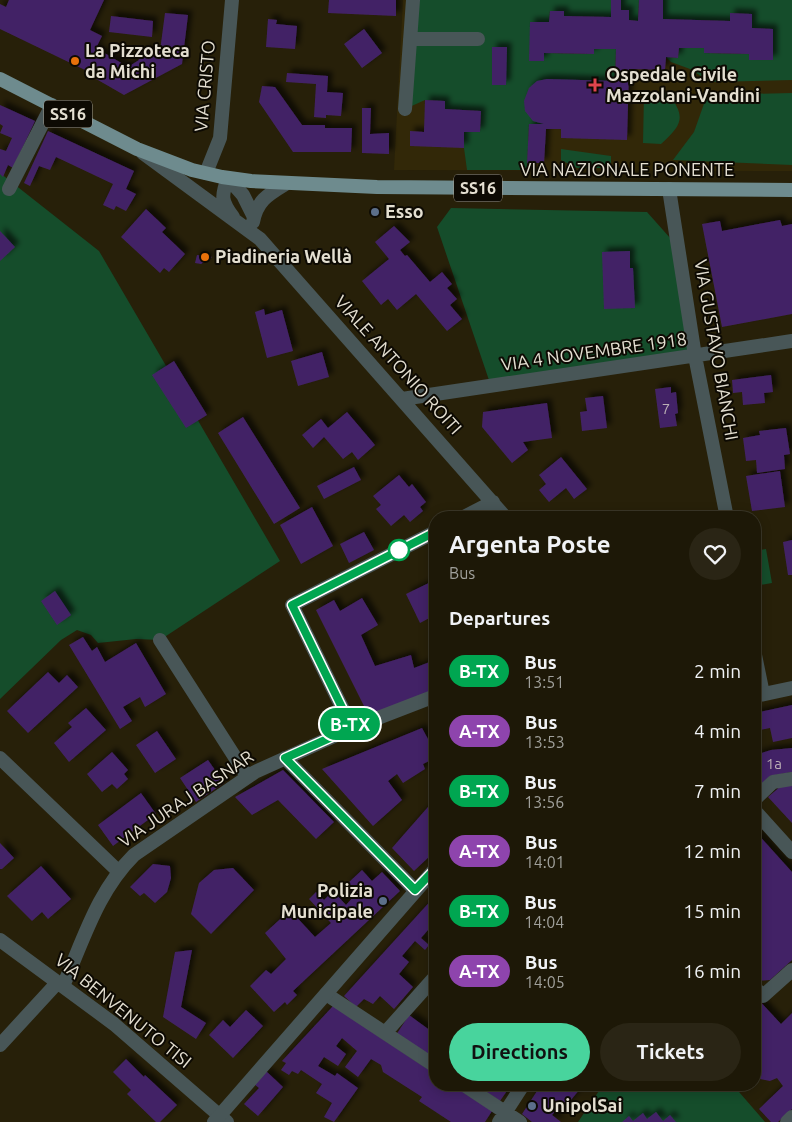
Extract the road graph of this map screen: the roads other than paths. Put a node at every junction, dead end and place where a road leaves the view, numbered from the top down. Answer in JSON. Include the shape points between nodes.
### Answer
{"nodes":[{"id":1,"x":232,"y":0,"type":"edge"},
{"id":2,"x":413,"y":0,"type":"edge"},
{"id":3,"x":410,"y":39,"type":"junction"},
{"id":4,"x":478,"y":39,"type":"dead end"},
{"id":5,"x":0,"y":78,"type":"edge"},
{"id":6,"x":52,"y":105,"type":"junction"},
{"id":7,"x":405,"y":108,"type":"dead end"},
{"id":8,"x":137,"y":149,"type":"junction"},
{"id":9,"x":206,"y":173,"type":"junction"},
{"id":10,"x":228,"y":178,"type":"junction"},
{"id":11,"x":287,"y":183,"type":"junction"},
{"id":12,"x":9,"y":189,"type":"dead end"},
{"id":13,"x":669,"y":190,"type":"junction"},
{"id":14,"x":792,"y":190,"type":"edge"},
{"id":15,"x":254,"y":217,"type":"junction"},
{"id":16,"x":239,"y":224,"type":"junction"},
{"id":17,"x":260,"y":239,"type":"junction"},
{"id":18,"x":792,"y":341,"type":"edge"},
{"id":19,"x":695,"y":356,"type":"junction"},
{"id":20,"x":402,"y":399,"type":"junction"},
{"id":21,"x":493,"y":502,"type":"junction"},
{"id":22,"x":476,"y":511,"type":"edge"},
{"id":23,"x":500,"y":511,"type":"edge"},
{"id":24,"x":726,"y":511,"type":"edge"},
{"id":25,"x":429,"y":535,"type":"edge"},
{"id":26,"x":160,"y":640,"type":"dead end"},
{"id":27,"x":792,"y":688,"type":"edge"},
{"id":28,"x":761,"y":695,"type":"edge"},
{"id":29,"x":429,"y":698,"type":"edge"},
{"id":30,"x":352,"y":728,"type":"junction"},
{"id":31,"x":0,"y":758,"type":"edge"},
{"id":32,"x":285,"y":758,"type":"junction"},
{"id":33,"x":247,"y":776,"type":"junction"},
{"id":34,"x":792,"y":779,"type":"edge"},
{"id":35,"x":761,"y":793,"type":"edge"},
{"id":36,"x":761,"y":818,"type":"edge"},
{"id":37,"x":792,"y":852,"type":"edge"},
{"id":38,"x":118,"y":871,"type":"junction"},
{"id":39,"x":429,"y":875,"type":"edge"},
{"id":40,"x":415,"y":890,"type":"junction"},
{"id":41,"x":0,"y":940,"type":"edge"},
{"id":42,"x":792,"y":970,"type":"edge"},
{"id":43,"x":60,"y":984,"type":"junction"},
{"id":44,"x":429,"y":984,"type":"edge"},
{"id":45,"x":761,"y":991,"type":"edge"},
{"id":46,"x":326,"y":994,"type":"junction"},
{"id":47,"x":385,"y":1033,"type":"junction"},
{"id":48,"x":0,"y":1045,"type":"edge"},
{"id":49,"x":429,"y":1062,"type":"edge"},
{"id":50,"x":471,"y":1091,"type":"edge"},
{"id":51,"x":519,"y":1091,"type":"edge"},
{"id":52,"x":502,"y":1117,"type":"edge"},
{"id":53,"x":792,"y":1117,"type":"edge"},
{"id":54,"x":220,"y":1120,"type":"edge"},
{"id":55,"x":520,"y":1122,"type":"edge"},
{"id":56,"x":787,"y":1122,"type":"edge"}],
"edges":[{"from":1,"to":9,"type":"street","name":"VIA CRISTO","via":[[220,138]]},
{"from":2,"to":3,"type":"street"},
{"from":3,"to":4,"type":"street"},
{"from":3,"to":7,"type":"street"},
{"from":5,"to":6,"type":"main road","number":"SS16"},
{"from":6,"to":8,"type":"main road","number":"SS16"},
{"from":6,"to":12,"type":"street"},
{"from":8,"to":9,"type":"main road","name":"VIA NAZIONALE PONENTE","number":"SS16"},
{"from":8,"to":16,"type":"street","name":"VIALE ANTONIO ROITI"},
{"from":9,"to":10,"type":"main road","name":"VIA NAZIONALE PONENTE","number":"SS16"},
{"from":10,"to":11,"type":"main road","name":"VIA NAZIONALE PONENTE","number":"SS16"},
{"from":10,"to":15,"type":"street","name":"VIALE ANTONIO ROITI","via":[[243,195]]},
{"from":10,"to":16,"type":"street","name":"VIALE ANTONIO ROITI","via":[[222,194],[226,207]]},
{"from":11,"to":13,"type":"main road","name":"VIA NAZIONALE PONENTE","number":"SS16"},
{"from":11,"to":15,"type":"street","via":[[266,195]]},
{"from":13,"to":14,"type":"main road","name":"VIA NAZIONALE PONENTE","number":"SS16"},
{"from":13,"to":19,"type":"street","name":"VIA GUSTAVO BIANCHI"},
{"from":15,"to":17,"type":"street","name":"VIALE ANTONIO ROITI","via":[[253,224]]},
{"from":16,"to":17,"type":"street","name":"VIALE ANTONIO ROITI"},
{"from":17,"to":20,"type":"street","name":"VIALE ANTONIO ROITI"},
{"from":18,"to":19,"type":"street","name":"VIA 4 NOVEMBRE 1918"},
{"from":19,"to":20,"type":"street","name":"VIA 4 NOVEMBRE 1918"},
{"from":19,"to":24,"type":"street","name":"VIA GUSTAVO BIANCHI"},
{"from":20,"to":21,"type":"street","name":"VIALE ANTONIO ROITI"},
{"from":21,"to":22,"type":"street"},
{"from":21,"to":23,"type":"street","name":"VIALE ANTONIO ROITI"},
{"from":25,"to":30,"type":"street","via":[[292,605]]},
{"from":26,"to":33,"type":"street"},
{"from":27,"to":28,"type":"street"},
{"from":29,"to":30,"type":"street","name":"VIA JURAJ BASNAR"},
{"from":30,"to":32,"type":"street","name":"VIA JURAJ BASNAR"},
{"from":31,"to":38,"type":"street"},
{"from":32,"to":33,"type":"street","name":"VIA JURAJ BASNAR"},
{"from":32,"to":40,"type":"street"},
{"from":33,"to":38,"type":"street","name":"VIA JURAJ BASNAR","via":[[140,850]]},
{"from":34,"to":35,"type":"street","via":[[773,782]]},
{"from":36,"to":37,"type":"street"},
{"from":38,"to":43,"type":"street","name":"VIA JURAJ BASNAR"},
{"from":39,"to":40,"type":"street"},
{"from":40,"to":46,"type":"street"},
{"from":41,"to":43,"type":"street","name":"VIA BENVENUTO TISI"},
{"from":42,"to":45,"type":"street"},
{"from":43,"to":48,"type":"street","name":"VIA JURAJ BASNAR"},
{"from":43,"to":54,"type":"street","name":"VIA BENVENUTO TISI","via":[[114,1024]]},
{"from":44,"to":47,"type":"street"},
{"from":46,"to":47,"type":"street"},
{"from":46,"to":54,"type":"street"},
{"from":47,"to":49,"type":"street"},
{"from":50,"to":52,"type":"street"},
{"from":51,"to":52,"type":"street"},
{"from":52,"to":55,"type":"street"},
{"from":53,"to":56,"type":"street"}]}
